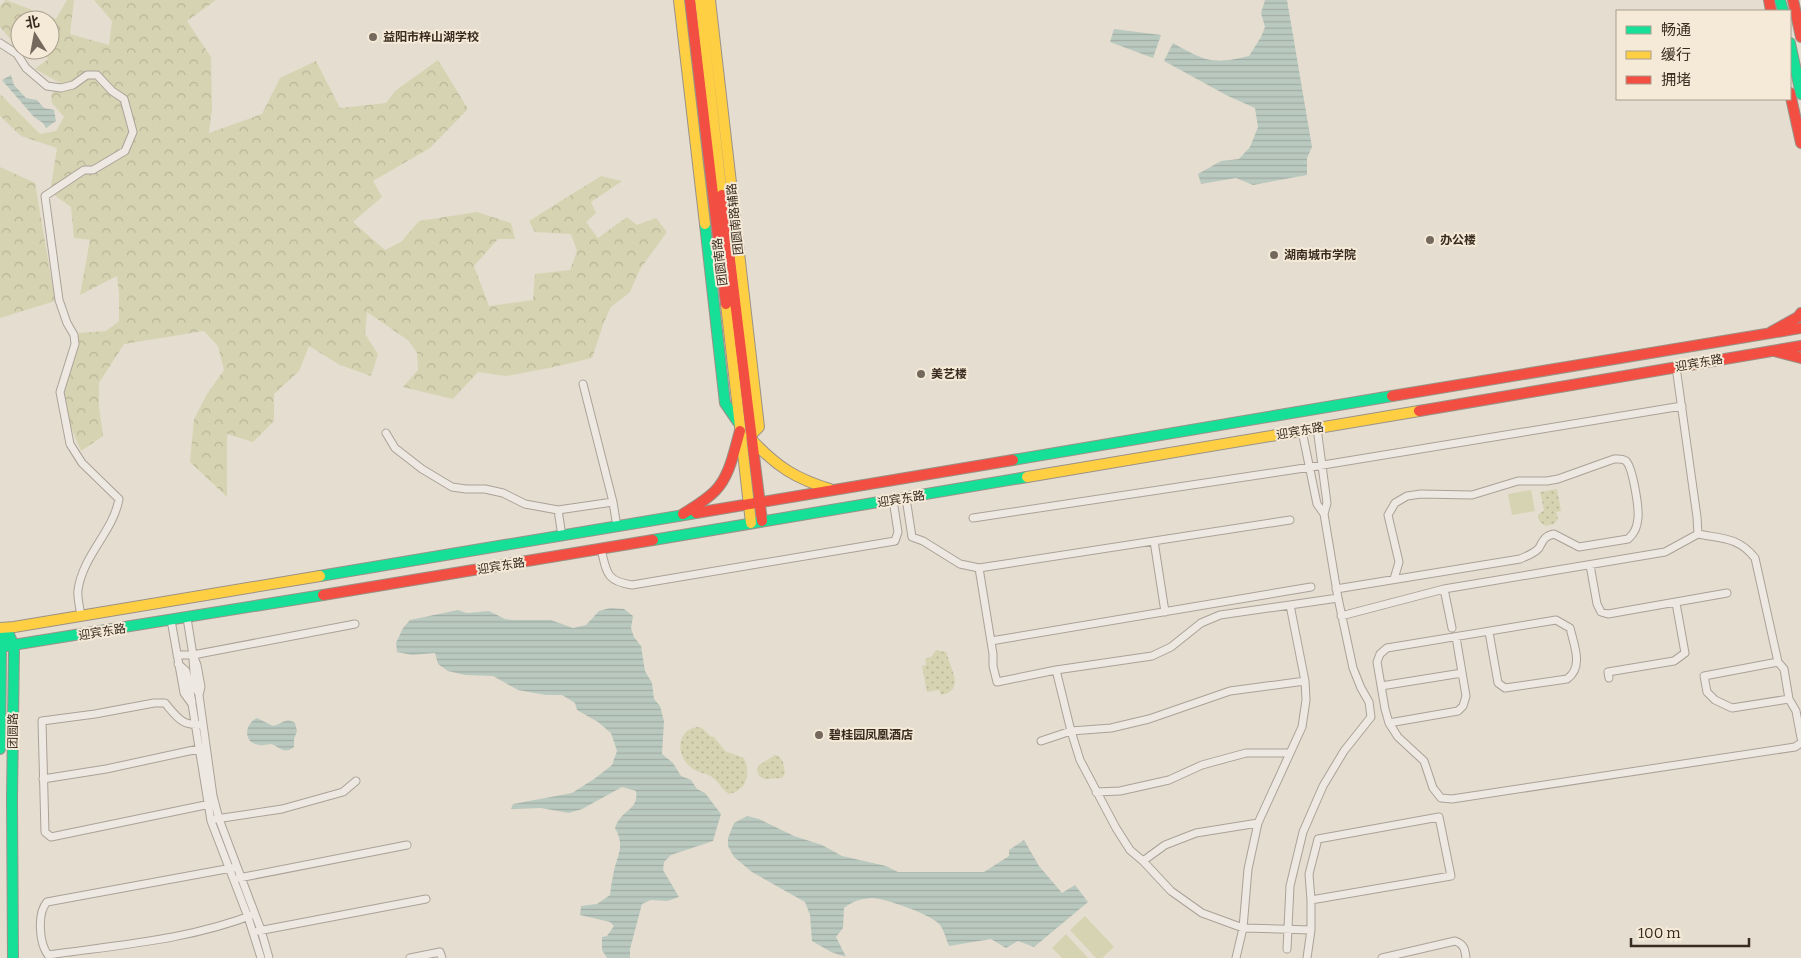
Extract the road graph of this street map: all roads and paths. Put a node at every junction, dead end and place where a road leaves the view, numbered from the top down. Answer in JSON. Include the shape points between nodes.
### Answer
{"nodes":[{"id":1,"x":679,"y":0,"type":"edge"},
{"id":2,"x":690,"y":0,"type":"edge"},
{"id":3,"x":700,"y":0,"type":"edge"},
{"id":4,"x":710,"y":0,"type":"edge"},
{"id":5,"x":1793,"y":0,"type":"edge"},
{"id":6,"x":1801,"y":37,"type":"edge"},
{"id":7,"x":0,"y":43,"type":"edge"},
{"id":8,"x":1791,"y":48,"type":"edge"},
{"id":9,"x":1801,"y":94,"type":"edge"},
{"id":10,"x":1791,"y":98,"type":"edge"},
{"id":11,"x":1801,"y":143,"type":"edge"},
{"id":12,"x":1801,"y":313,"type":"edge"},
{"id":13,"x":1801,"y":328,"type":"edge"},
{"id":14,"x":1768,"y":334,"type":"junction"},
{"id":15,"x":1801,"y":346,"type":"edge"},
{"id":16,"x":1774,"y":351,"type":"junction"},
{"id":17,"x":1801,"y":358,"type":"edge"},
{"id":18,"x":1676,"y":367,"type":"junction"},
{"id":19,"x":583,"y":384,"type":"dead end"},
{"id":20,"x":1682,"y":406,"type":"junction"},
{"id":21,"x":739,"y":427,"type":"junction"},
{"id":22,"x":1317,"y":428,"type":"junction"},
{"id":23,"x":1302,"y":431,"type":"junction"},
{"id":24,"x":386,"y":433,"type":"dead end"},
{"id":25,"x":752,"y":437,"type":"junction"},
{"id":26,"x":1322,"y":465,"type":"junction"},
{"id":27,"x":1310,"y":467,"type":"junction"},
{"id":28,"x":835,"y":490,"type":"junction"},
{"id":29,"x":906,"y":498,"type":"junction"},
{"id":30,"x":893,"y":500,"type":"junction"},
{"id":31,"x":613,"y":502,"type":"junction"},
{"id":32,"x":760,"y":503,"type":"junction"},
{"id":33,"x":748,"y":505,"type":"junction"},
{"id":34,"x":558,"y":510,"type":"junction"},
{"id":35,"x":1324,"y":514,"type":"junction"},
{"id":36,"x":678,"y":517,"type":"junction"},
{"id":37,"x":973,"y":518,"type":"dead end"},
{"id":38,"x":1290,"y":520,"type":"dead end"},
{"id":39,"x":762,"y":521,"type":"junction"},
{"id":40,"x":751,"y":523,"type":"junction"},
{"id":41,"x":617,"y":527,"type":"junction"},
{"id":42,"x":1698,"y":534,"type":"junction"},
{"id":43,"x":562,"y":536,"type":"junction"},
{"id":44,"x":1154,"y":541,"type":"junction"},
{"id":45,"x":601,"y":549,"type":"junction"},
{"id":46,"x":1590,"y":565,"type":"junction"},
{"id":47,"x":979,"y":568,"type":"junction"},
{"id":48,"x":1394,"y":579,"type":"junction"},
{"id":49,"x":1311,"y":587,"type":"dead end"},
{"id":50,"x":1336,"y":589,"type":"junction"},
{"id":51,"x":1444,"y":589,"type":"junction"},
{"id":52,"x":1727,"y":593,"type":"dead end"},
{"id":53,"x":1338,"y":598,"type":"junction"},
{"id":54,"x":1676,"y":603,"type":"junction"},
{"id":55,"x":1290,"y":605,"type":"junction"},
{"id":56,"x":1165,"y":612,"type":"junction"},
{"id":57,"x":81,"y":616,"type":"junction"},
{"id":58,"x":1341,"y":616,"type":"junction"},
{"id":59,"x":187,"y":618,"type":"junction"},
{"id":60,"x":170,"y":620,"type":"junction"},
{"id":61,"x":356,"y":624,"type":"dead end"},
{"id":62,"x":3,"y":628,"type":"edge"},
{"id":63,"x":1452,"y":628,"type":"dead end"},
{"id":64,"x":1488,"y":632,"type":"junction"},
{"id":65,"x":1456,"y":637,"type":"junction"},
{"id":66,"x":991,"y":642,"type":"junction"},
{"id":67,"x":14,"y":646,"type":"junction"},
{"id":68,"x":0,"y":647,"type":"edge"},
{"id":69,"x":176,"y":655,"type":"junction"},
{"id":70,"x":193,"y":655,"type":"junction"},
{"id":71,"x":1778,"y":662,"type":"junction"},
{"id":72,"x":1056,"y":670,"type":"junction"},
{"id":73,"x":1462,"y":673,"type":"junction"},
{"id":74,"x":1609,"y":678,"type":"dead end"},
{"id":75,"x":1305,"y":681,"type":"junction"},
{"id":76,"x":1381,"y":686,"type":"junction"},
{"id":77,"x":1789,"y":700,"type":"junction"},
{"id":78,"x":1389,"y":722,"type":"junction"},
{"id":79,"x":200,"y":724,"type":"junction"},
{"id":80,"x":1071,"y":731,"type":"junction"},
{"id":81,"x":1801,"y":738,"type":"edge"},
{"id":82,"x":1041,"y":741,"type":"dead end"},
{"id":83,"x":1801,"y":743,"type":"edge"},
{"id":84,"x":203,"y":748,"type":"junction"},
{"id":85,"x":0,"y":749,"type":"edge"},
{"id":86,"x":1290,"y":753,"type":"junction"},
{"id":87,"x":43,"y":779,"type":"junction"},
{"id":88,"x":356,"y":782,"type":"dead end"},
{"id":89,"x":1096,"y":792,"type":"junction"},
{"id":90,"x":211,"y":804,"type":"junction"},
{"id":91,"x":219,"y":818,"type":"junction"},
{"id":92,"x":211,"y":821,"type":"junction"},
{"id":93,"x":1258,"y":823,"type":"junction"},
{"id":94,"x":407,"y":845,"type":"dead end"},
{"id":95,"x":1143,"y":861,"type":"junction"},
{"id":96,"x":234,"y":868,"type":"junction"},
{"id":97,"x":237,"y":878,"type":"junction"},
{"id":98,"x":426,"y":899,"type":"dead end"},
{"id":99,"x":1311,"y":900,"type":"junction"},
{"id":100,"x":251,"y":915,"type":"junction"},
{"id":101,"x":1243,"y":928,"type":"junction"},
{"id":102,"x":261,"y":930,"type":"junction"},
{"id":103,"x":1288,"y":930,"type":"junction"},
{"id":104,"x":1311,"y":930,"type":"junction"},
{"id":105,"x":253,"y":933,"type":"junction"},
{"id":106,"x":1287,"y":949,"type":"dead end"},
{"id":107,"x":13,"y":958,"type":"edge"},
{"id":108,"x":261,"y":958,"type":"edge"},
{"id":109,"x":269,"y":958,"type":"edge"},
{"id":110,"x":410,"y":958,"type":"edge"},
{"id":111,"x":442,"y":958,"type":"edge"},
{"id":112,"x":1236,"y":958,"type":"edge"},
{"id":113,"x":1307,"y":958,"type":"edge"},
{"id":114,"x":1382,"y":958,"type":"edge"},
{"id":115,"x":1466,"y":958,"type":"edge"}],
"edges":[{"from":1,"to":21,"type":"main road","via":[[725,403]]},
{"from":2,"to":21,"type":"main road","name":"团圆南路"},
{"from":3,"to":25,"type":"main road","name":"团圆南路"},
{"from":4,"to":25,"type":"main road","name":"团圆南路辅路","via":[[759,427]]},
{"from":5,"to":6,"type":"main road"},
{"from":7,"to":57,"type":"street","via":[[17,54],[26,68],[47,86],[62,88],[87,75],[97,75],[124,99],[133,132],[125,151],[93,170],[84,170],[45,196],[59,300],[74,334],[75,344],[60,392],[70,444],[82,463],[119,499],[117,511],[86,562],[77,591]]},
{"from":8,"to":9,"type":"main road"},
{"from":10,"to":11,"type":"main road"},
{"from":12,"to":14,"type":"main road"},
{"from":13,"to":14,"type":"main road","name":"迎宾东路"},
{"from":14,"to":28,"type":"main road","name":"迎宾东路"},
{"from":15,"to":16,"type":"main road","name":"迎宾东路"},
{"from":16,"to":17,"type":"main road"},
{"from":16,"to":18,"type":"main road","name":"迎宾东路"},
{"from":18,"to":20,"type":"street"},
{"from":18,"to":22,"type":"main road","name":"迎宾东路"},
{"from":19,"to":31,"type":"street"},
{"from":20,"to":26,"type":"street"},
{"from":20,"to":42,"type":"street"},
{"from":21,"to":33,"type":"main road","name":"团圆南路"},
{"from":21,"to":36,"type":"main road","via":[[732,458],[721,483],[702,502]]},
{"from":22,"to":23,"type":"main road","name":"迎宾东路"},
{"from":22,"to":26,"type":"street"},
{"from":23,"to":27,"type":"street"},
{"from":23,"to":29,"type":"main road","name":"迎宾东路"},
{"from":24,"to":34,"type":"street","via":[[395,448],[452,487],[485,489],[503,493],[525,504]]},
{"from":25,"to":28,"type":"main road","via":[[784,472],[806,483]]},
{"from":25,"to":32,"type":"main road","name":"团圆南路"},
{"from":26,"to":27,"type":"street"},
{"from":26,"to":35,"type":"street","via":[[1327,504]]},
{"from":27,"to":35,"type":"street","via":[[1317,504]]},
{"from":27,"to":37,"type":"street"},
{"from":28,"to":32,"type":"main road","name":"迎宾东路"},
{"from":29,"to":30,"type":"main road","name":"迎宾东路"},
{"from":29,"to":47,"type":"street","via":[[912,537],[960,564]]},
{"from":30,"to":39,"type":"main road","name":"迎宾东路"},
{"from":30,"to":45,"type":"street","via":[[898,532],[895,541],[873,546],[632,585],[617,583],[606,572]]},
{"from":31,"to":34,"type":"street"},
{"from":31,"to":41,"type":"street"},
{"from":32,"to":33,"type":"main road","name":"迎宾东路"},
{"from":32,"to":39,"type":"main road","name":"团圆南路"},
{"from":33,"to":36,"type":"main road","name":"迎宾东路"},
{"from":33,"to":40,"type":"main road","name":"团圆南路"},
{"from":34,"to":43,"type":"street"},
{"from":35,"to":50,"type":"street"},
{"from":36,"to":41,"type":"main road","name":"迎宾东路"},
{"from":38,"to":44,"type":"street"},
{"from":39,"to":40,"type":"main road","name":"迎宾东路"},
{"from":40,"to":45,"type":"main road","name":"迎宾东路"},
{"from":41,"to":43,"type":"main road","name":"迎宾东路"},
{"from":42,"to":46,"type":"street","via":[[1665,552]]},
{"from":42,"to":71,"type":"street","via":[[1734,541],[1746,547],[1755,558]]},
{"from":43,"to":57,"type":"main road","name":"迎宾东路"},
{"from":44,"to":47,"type":"street"},
{"from":44,"to":56,"type":"street"},
{"from":45,"to":59,"type":"main road","name":"迎宾东路"},
{"from":46,"to":51,"type":"street"},
{"from":46,"to":54,"type":"street","via":[[1601,612],[1608,614]]},
{"from":47,"to":66,"type":"street"},
{"from":48,"to":48,"type":"street","via":[[1520,559],[1531,554],[1548,535],[1554,534],[1579,547],[1628,539],[1634,534],[1638,516],[1631,469],[1622,459],[1558,479],[1518,481],[1472,495],[1407,496],[1394,503],[1388,515],[1399,562]]},
{"from":48,"to":50,"type":"street"},
{"from":49,"to":56,"type":"street"},
{"from":50,"to":53,"type":"street"},
{"from":51,"to":58,"type":"street"},
{"from":51,"to":63,"type":"street"},
{"from":52,"to":54,"type":"street"},
{"from":53,"to":55,"type":"street"},
{"from":53,"to":58,"type":"street"},
{"from":54,"to":74,"type":"street","via":[[1685,653],[1674,661],[1608,672]]},
{"from":55,"to":72,"type":"street","via":[[1220,615],[1152,656]]},
{"from":55,"to":75,"type":"street"},
{"from":56,"to":66,"type":"street"},
{"from":57,"to":62,"type":"main road","name":"迎宾东路"},
{"from":58,"to":103,"type":"street","via":[[1353,668],[1369,702],[1371,717],[1344,751],[1323,786],[1303,832],[1290,886]]},
{"from":59,"to":60,"type":"main road","name":"迎宾东路"},
{"from":59,"to":70,"type":"street"},
{"from":60,"to":67,"type":"main road","name":"迎宾东路"},
{"from":60,"to":69,"type":"street"},
{"from":61,"to":70,"type":"street"},
{"from":62,"to":67,"type":"main road","name":"团圆路"},
{"from":62,"to":68,"type":"main road","name":"团圆路"},
{"from":64,"to":64,"type":"street","via":[[1556,620],[1570,628],[1578,665],[1573,675],[1567,678],[1505,688],[1498,683]]},
{"from":64,"to":65,"type":"street"},
{"from":65,"to":73,"type":"street"},
{"from":65,"to":76,"type":"street","via":[[1387,648],[1377,662]]},
{"from":66,"to":72,"type":"street","via":[[997,682]]},
{"from":67,"to":68,"type":"main road","name":"迎宾东路"},
{"from":67,"to":107,"type":"main road","name":"团圆路"},
{"from":68,"to":85,"type":"main road","name":"团圆路"},
{"from":69,"to":70,"type":"street"},
{"from":69,"to":79,"type":"street","via":[[178,663],[186,671],[192,704]]},
{"from":70,"to":79,"type":"street"},
{"from":71,"to":77,"type":"street","via":[[1784,669]]},
{"from":71,"to":77,"type":"street","via":[[1704,676],[1706,692],[1732,708]]},
{"from":72,"to":80,"type":"street"},
{"from":73,"to":76,"type":"street"},
{"from":73,"to":78,"type":"street","via":[[1466,696],[1458,711]]},
{"from":75,"to":80,"type":"street","via":[[1230,691],[1150,719],[1111,728]]},
{"from":75,"to":86,"type":"street","via":[[1302,727]]},
{"from":76,"to":78,"type":"street"},
{"from":77,"to":81,"type":"street","via":[[1796,711]]},
{"from":78,"to":83,"type":"street","via":[[1398,737],[1424,761],[1440,798],[1449,800],[1795,747]]},
{"from":79,"to":84,"type":"street"},
{"from":79,"to":87,"type":"street","via":[[179,720],[165,703],[42,721]]},
{"from":80,"to":82,"type":"street"},
{"from":80,"to":89,"type":"street","via":[[1080,760]]},
{"from":84,"to":87,"type":"street"},
{"from":84,"to":90,"type":"street"},
{"from":86,"to":89,"type":"street","via":[[1246,753],[1202,765],[1169,780],[1120,791]]},
{"from":86,"to":93,"type":"street"},
{"from":87,"to":90,"type":"street","via":[[45,832],[51,837]]},
{"from":88,"to":91,"type":"street","via":[[344,792],[282,809]]},
{"from":89,"to":95,"type":"street","via":[[1130,850]]},
{"from":90,"to":91,"type":"street"},
{"from":90,"to":92,"type":"street"},
{"from":91,"to":92,"type":"street"},
{"from":91,"to":96,"type":"street"},
{"from":92,"to":96,"type":"street"},
{"from":93,"to":95,"type":"street","via":[[1196,833],[1165,845]]},
{"from":93,"to":101,"type":"street","via":[[1248,869]]},
{"from":94,"to":97,"type":"street"},
{"from":95,"to":101,"type":"street","via":[[1171,890],[1202,913]]},
{"from":96,"to":97,"type":"street"},
{"from":96,"to":100,"type":"street","via":[[47,902],[42,907],[40,932],[44,950],[48,955],[157,940],[207,930]]},
{"from":97,"to":100,"type":"street"},
{"from":98,"to":102,"type":"street"},
{"from":99,"to":99,"type":"street","via":[[1309,874],[1318,840],[1439,817],[1451,876]]},
{"from":99,"to":104,"type":"street"},
{"from":100,"to":102,"type":"street"},
{"from":100,"to":105,"type":"street"},
{"from":101,"to":103,"type":"street"},
{"from":101,"to":112,"type":"street"},
{"from":102,"to":105,"type":"street"},
{"from":102,"to":109,"type":"street"},
{"from":103,"to":104,"type":"street"},
{"from":103,"to":106,"type":"street"},
{"from":104,"to":113,"type":"street"},
{"from":105,"to":108,"type":"street"},
{"from":110,"to":111,"type":"street","via":[[440,952]]},
{"from":114,"to":115,"type":"street","via":[[1455,941],[1461,943]]}]}
